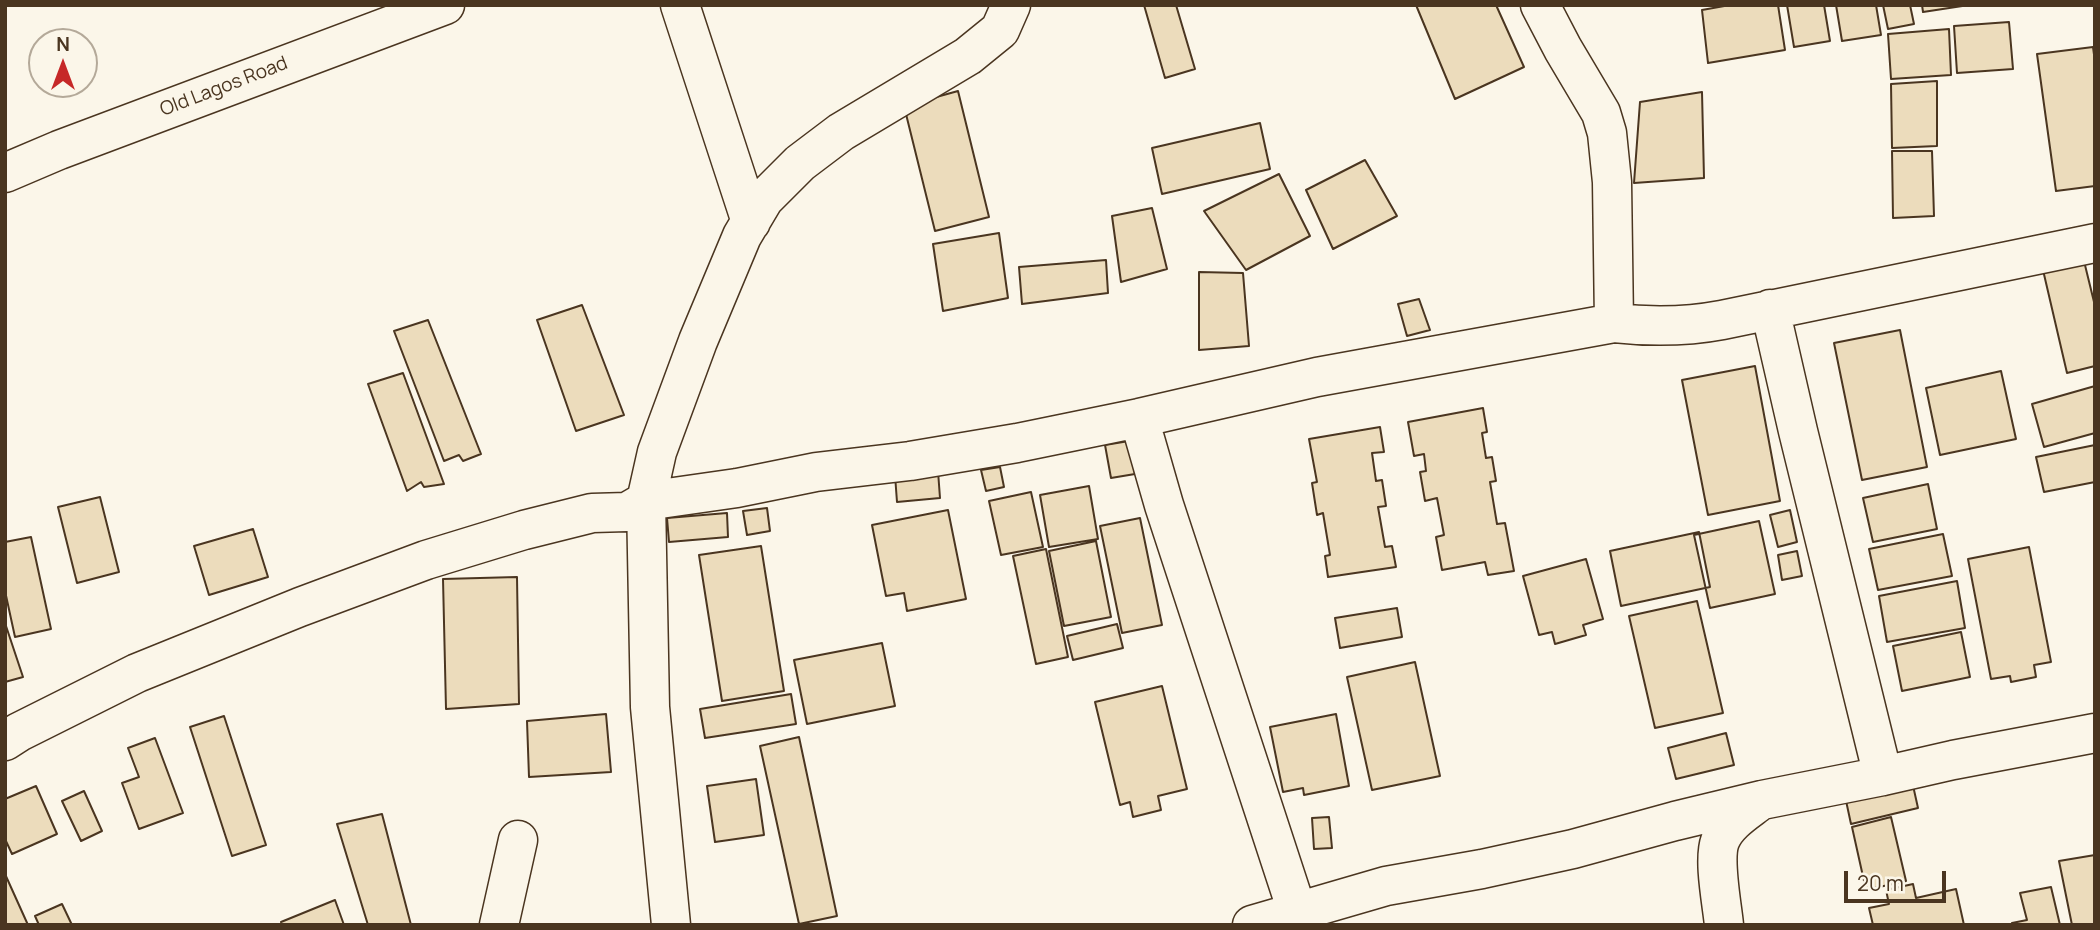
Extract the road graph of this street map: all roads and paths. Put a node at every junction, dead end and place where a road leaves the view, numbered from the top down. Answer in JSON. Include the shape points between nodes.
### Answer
{"nodes":[{"id":1,"x":445,"y":5,"type":"edge"},
{"id":2,"x":680,"y":5,"type":"edge"},
{"id":3,"x":1011,"y":5,"type":"edge"},
{"id":4,"x":1540,"y":5,"type":"edge"},
{"id":5,"x":5,"y":173,"type":"edge"},
{"id":6,"x":751,"y":222,"type":"junction"},
{"id":7,"x":2095,"y":243,"type":"edge"},
{"id":8,"x":1770,"y":309,"type":"junction"},
{"id":9,"x":1614,"y":323,"type":"junction"},
{"id":10,"x":1139,"y":418,"type":"junction"},
{"id":11,"x":646,"y":501,"type":"junction"},
{"id":12,"x":2095,"y":733,"type":"edge"},
{"id":13,"x":5,"y":741,"type":"edge"},
{"id":14,"x":1883,"y":776,"type":"junction"},
{"id":15,"x":1762,"y":800,"type":"junction"},
{"id":16,"x":518,"y":840,"type":"dead end"},
{"id":17,"x":1297,"y":911,"type":"junction"},
{"id":18,"x":499,"y":925,"type":"edge"},
{"id":19,"x":671,"y":925,"type":"edge"},
{"id":20,"x":1252,"y":925,"type":"edge"},
{"id":21,"x":1724,"y":925,"type":"edge"}],
"edges":[{"from":1,"to":5,"type":"street","name":"Old Lagos Road"},
{"from":2,"to":6,"type":"street"},
{"from":3,"to":6,"type":"street","via":[[1000,30],[968,56],[841,132],[800,163],[764,199]]},
{"from":4,"to":9,"type":"street","via":[[1601,113],[1607,133]]},
{"from":6,"to":11,"type":"street","via":[[698,341],[657,452]]},
{"from":7,"to":8,"type":"street"},
{"from":8,"to":9,"type":"street","via":[[1690,326]]},
{"from":8,"to":14,"type":"street"},
{"from":9,"to":10,"type":"street","via":[[1317,377]]},
{"from":10,"to":11,"type":"street","via":[[1003,446]]},
{"from":10,"to":17,"type":"street"},
{"from":11,"to":13,"type":"street","via":[[627,512],[592,513],[524,530],[350,588],[137,673]]},
{"from":11,"to":19,"type":"street","via":[[650,707]]},
{"from":12,"to":14,"type":"street"},
{"from":14,"to":15,"type":"street"},
{"from":15,"to":17,"type":"street","via":[[1560,852],[1386,886]]},
{"from":15,"to":21,"type":"street","via":[[1734,821],[1720,841],[1717,872]]},
{"from":16,"to":18,"type":"street"},
{"from":17,"to":20,"type":"street"}]}
